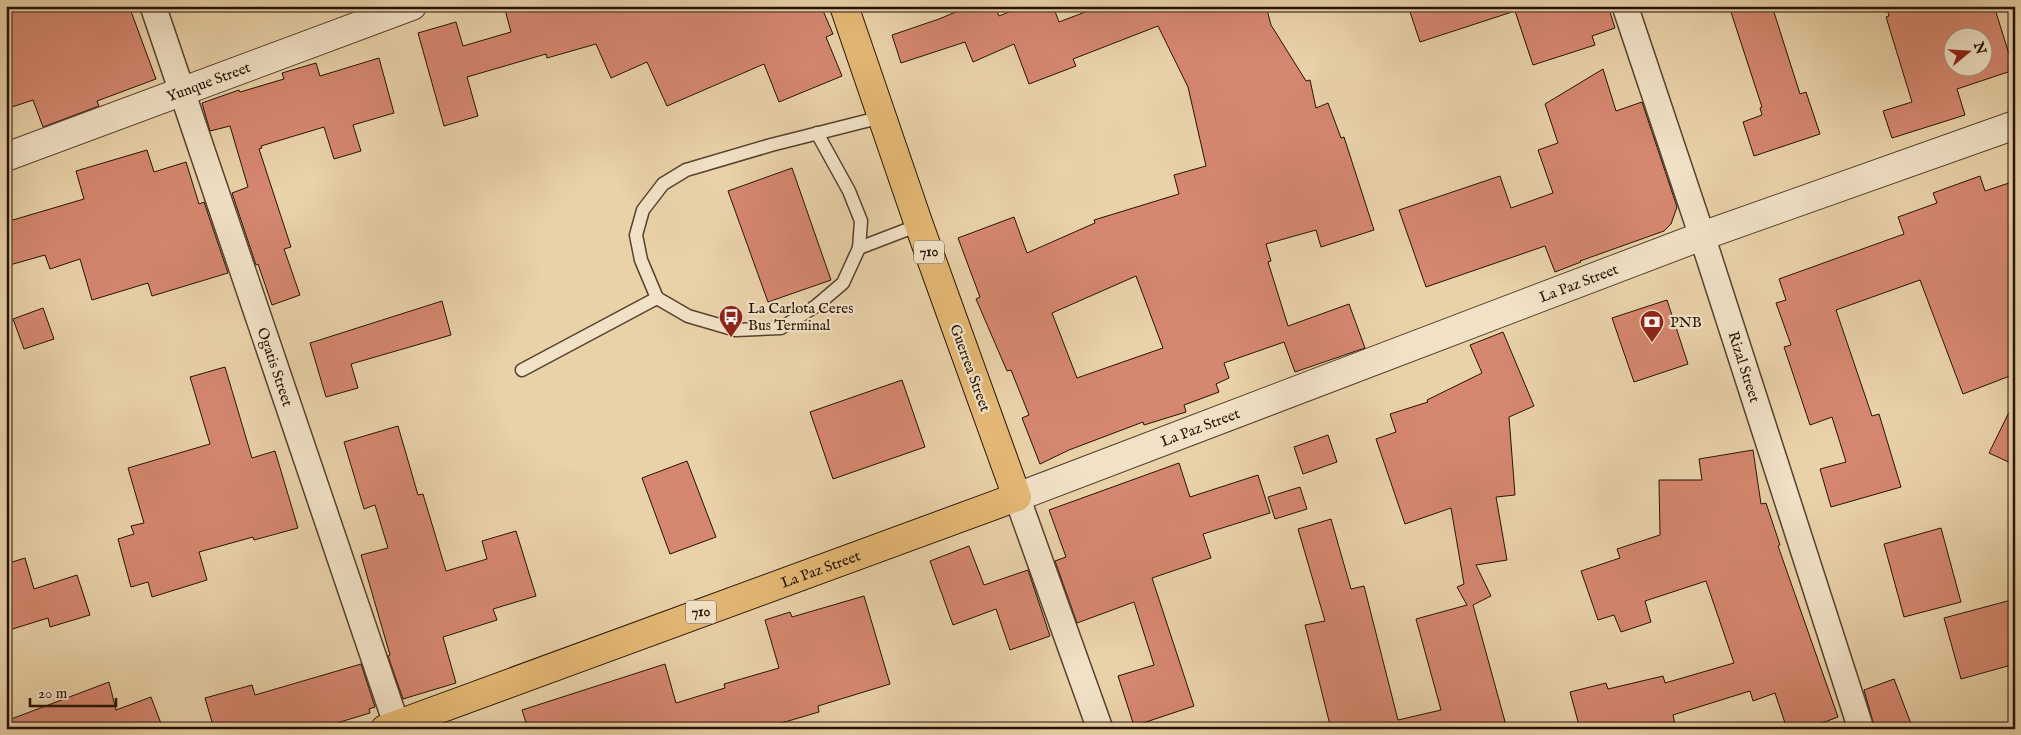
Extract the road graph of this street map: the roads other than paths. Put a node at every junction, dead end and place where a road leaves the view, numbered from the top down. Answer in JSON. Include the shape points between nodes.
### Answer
{"nodes":[{"id":1,"x":153,"y":6,"type":"edge"},
{"id":2,"x":412,"y":6,"type":"edge"},
{"id":3,"x":844,"y":6,"type":"edge"},
{"id":4,"x":1625,"y":6,"type":"edge"},
{"id":5,"x":180,"y":91,"type":"junction"},
{"id":6,"x":882,"y":117,"type":"junction"},
{"id":7,"x":2015,"y":125,"type":"edge"},
{"id":8,"x":817,"y":133,"type":"junction"},
{"id":9,"x":6,"y":157,"type":"edge"},
{"id":10,"x":919,"y":225,"type":"junction"},
{"id":11,"x":1702,"y":236,"type":"junction"},
{"id":12,"x":859,"y":248,"type":"junction"},
{"id":13,"x":657,"y":298,"type":"junction"},
{"id":14,"x":522,"y":370,"type":"dead end"},
{"id":15,"x":1017,"y":497,"type":"junction"},
{"id":16,"x":393,"y":727,"type":"edge"},
{"id":17,"x":1100,"y":729,"type":"edge"},
{"id":18,"x":1861,"y":729,"type":"edge"}],
"edges":[{"from":1,"to":5,"type":"street","name":"Ogatis Street"},
{"from":2,"to":5,"type":"street","name":"Yunque Street"},
{"from":3,"to":6,"type":"main road","name":"Guerrea Street","number":"710"},
{"from":4,"to":11,"type":"street","name":"Rizal Street"},
{"from":5,"to":9,"type":"street","name":"Yunque Street"},
{"from":5,"to":16,"type":"street","name":"Ogatis Street"},
{"from":6,"to":8,"type":"lane"},
{"from":6,"to":10,"type":"main road","name":"Guerrea Street","number":"710"},
{"from":7,"to":11,"type":"street","name":"La Paz Street"},
{"from":8,"to":12,"type":"lane","via":[[861,221]]},
{"from":8,"to":13,"type":"lane","via":[[686,170],[663,184],[643,210],[636,235],[641,260]]},
{"from":10,"to":12,"type":"lane"},
{"from":10,"to":15,"type":"main road","name":"Guerrea Street","number":"710"},
{"from":11,"to":15,"type":"street","name":"La Paz Street"},
{"from":11,"to":18,"type":"street","name":"Rizal Street"},
{"from":12,"to":13,"type":"lane","via":[[843,283],[816,306],[781,328],[736,330],[688,316]]},
{"from":13,"to":14,"type":"lane"},
{"from":15,"to":16,"type":"main road","name":"La Paz Street","number":"710"},
{"from":15,"to":17,"type":"street","name":"Guerrea Street"}]}
